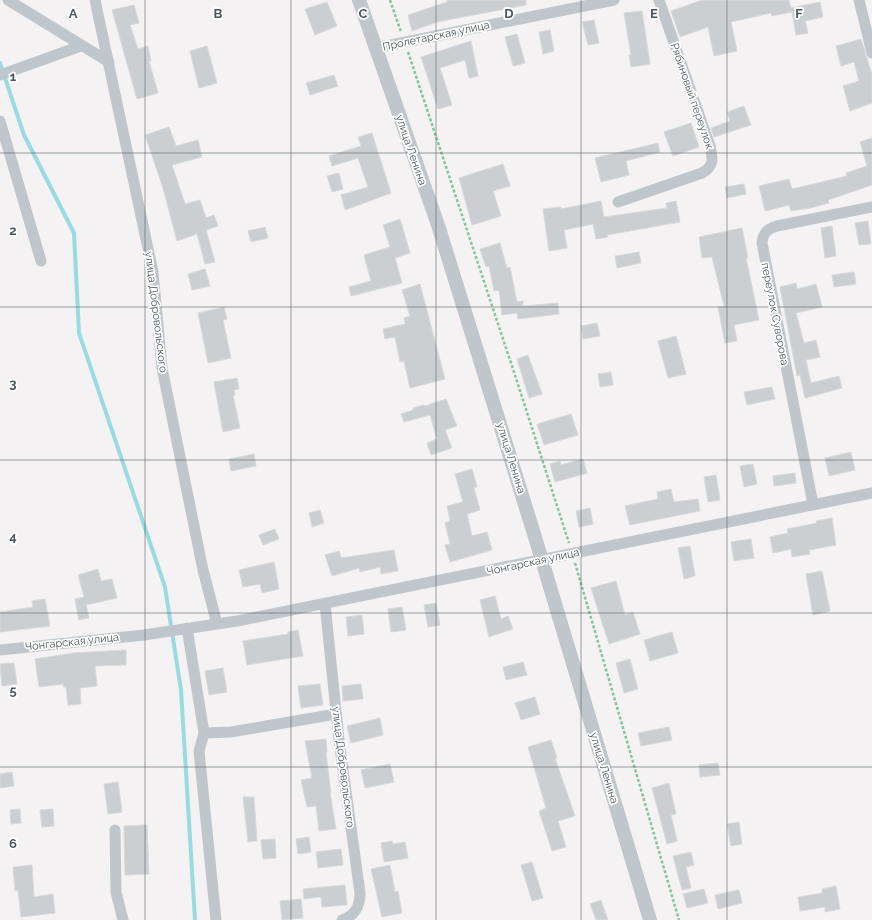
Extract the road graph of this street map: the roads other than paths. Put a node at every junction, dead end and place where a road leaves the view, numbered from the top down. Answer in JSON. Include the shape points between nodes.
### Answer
{"nodes":[{"id":1,"x":8,"y":0,"type":"edge"},
{"id":2,"x":95,"y":0,"type":"edge"},
{"id":3,"x":359,"y":0,"type":"edge"},
{"id":4,"x":614,"y":0,"type":"edge"},
{"id":5,"x":659,"y":0,"type":"edge"},
{"id":6,"x":859,"y":0,"type":"edge"},
{"id":7,"x":82,"y":46,"type":"junction"},
{"id":8,"x":376,"y":48,"type":"junction"},
{"id":9,"x":872,"y":53,"type":"edge"},
{"id":10,"x":109,"y":62,"type":"junction"},
{"id":11,"x":0,"y":75,"type":"edge"},
{"id":12,"x":0,"y":121,"type":"edge"},
{"id":13,"x":618,"y":202,"type":"dead end"},
{"id":14,"x":872,"y":207,"type":"edge"},
{"id":15,"x":41,"y":261,"type":"dead end"},
{"id":16,"x":872,"y":493,"type":"edge"},
{"id":17,"x":813,"y":504,"type":"junction"},
{"id":18,"x":541,"y":561,"type":"junction"},
{"id":19,"x":325,"y":604,"type":"junction"},
{"id":20,"x":217,"y":624,"type":"junction"},
{"id":21,"x":190,"y":628,"type":"junction"},
{"id":22,"x":0,"y":650,"type":"edge"},
{"id":23,"x":336,"y":714,"type":"junction"},
{"id":24,"x":204,"y":733,"type":"junction"},
{"id":25,"x":115,"y":830,"type":"dead end"},
{"id":26,"x":123,"y":920,"type":"edge"},
{"id":27,"x":216,"y":920,"type":"edge"},
{"id":28,"x":342,"y":920,"type":"edge"},
{"id":29,"x":650,"y":920,"type":"edge"}],
"edges":[{"from":1,"to":7,"type":"street"},
{"from":2,"to":10,"type":"street","name":"улица Добровольского"},
{"from":3,"to":8,"type":"street","name":"улица Ленина"},
{"from":4,"to":8,"type":"street","name":"Пролетарская улица"},
{"from":5,"to":13,"type":"street","name":"Рябиновый переулок","via":[[713,160],[708,170],[702,173]]},
{"from":6,"to":9,"type":"street"},
{"from":7,"to":10,"type":"street"},
{"from":7,"to":11,"type":"street"},
{"from":8,"to":18,"type":"street","name":"улица Ленина","via":[[438,225]]},
{"from":10,"to":20,"type":"street","name":"улица Добровольского","via":[[154,272],[162,368],[203,570]]},
{"from":12,"to":15,"type":"street"},
{"from":14,"to":17,"type":"street","name":"переулок Суворова","via":[[777,226],[767,230],[763,235],[762,244]]},
{"from":16,"to":17,"type":"street","name":"Чонгарская улица"},
{"from":17,"to":18,"type":"street","name":"Чонгарская улица"},
{"from":18,"to":19,"type":"street","name":"Чонгарская улица"},
{"from":18,"to":29,"type":"street","name":"улица Ленина"},
{"from":19,"to":20,"type":"street","name":"Чонгарская улица"},
{"from":19,"to":23,"type":"street","name":"улица Добровольского"},
{"from":20,"to":21,"type":"street","name":"Чонгарская улица"},
{"from":21,"to":22,"type":"street","name":"Чонгарская улица"},
{"from":21,"to":24,"type":"street"},
{"from":23,"to":24,"type":"street","via":[[231,732]]},
{"from":23,"to":28,"type":"street","name":"улица Добровольского","via":[[360,893],[358,909]]},
{"from":24,"to":27,"type":"street","via":[[199,751]]},
{"from":25,"to":26,"type":"street","via":[[116,892]]}]}
